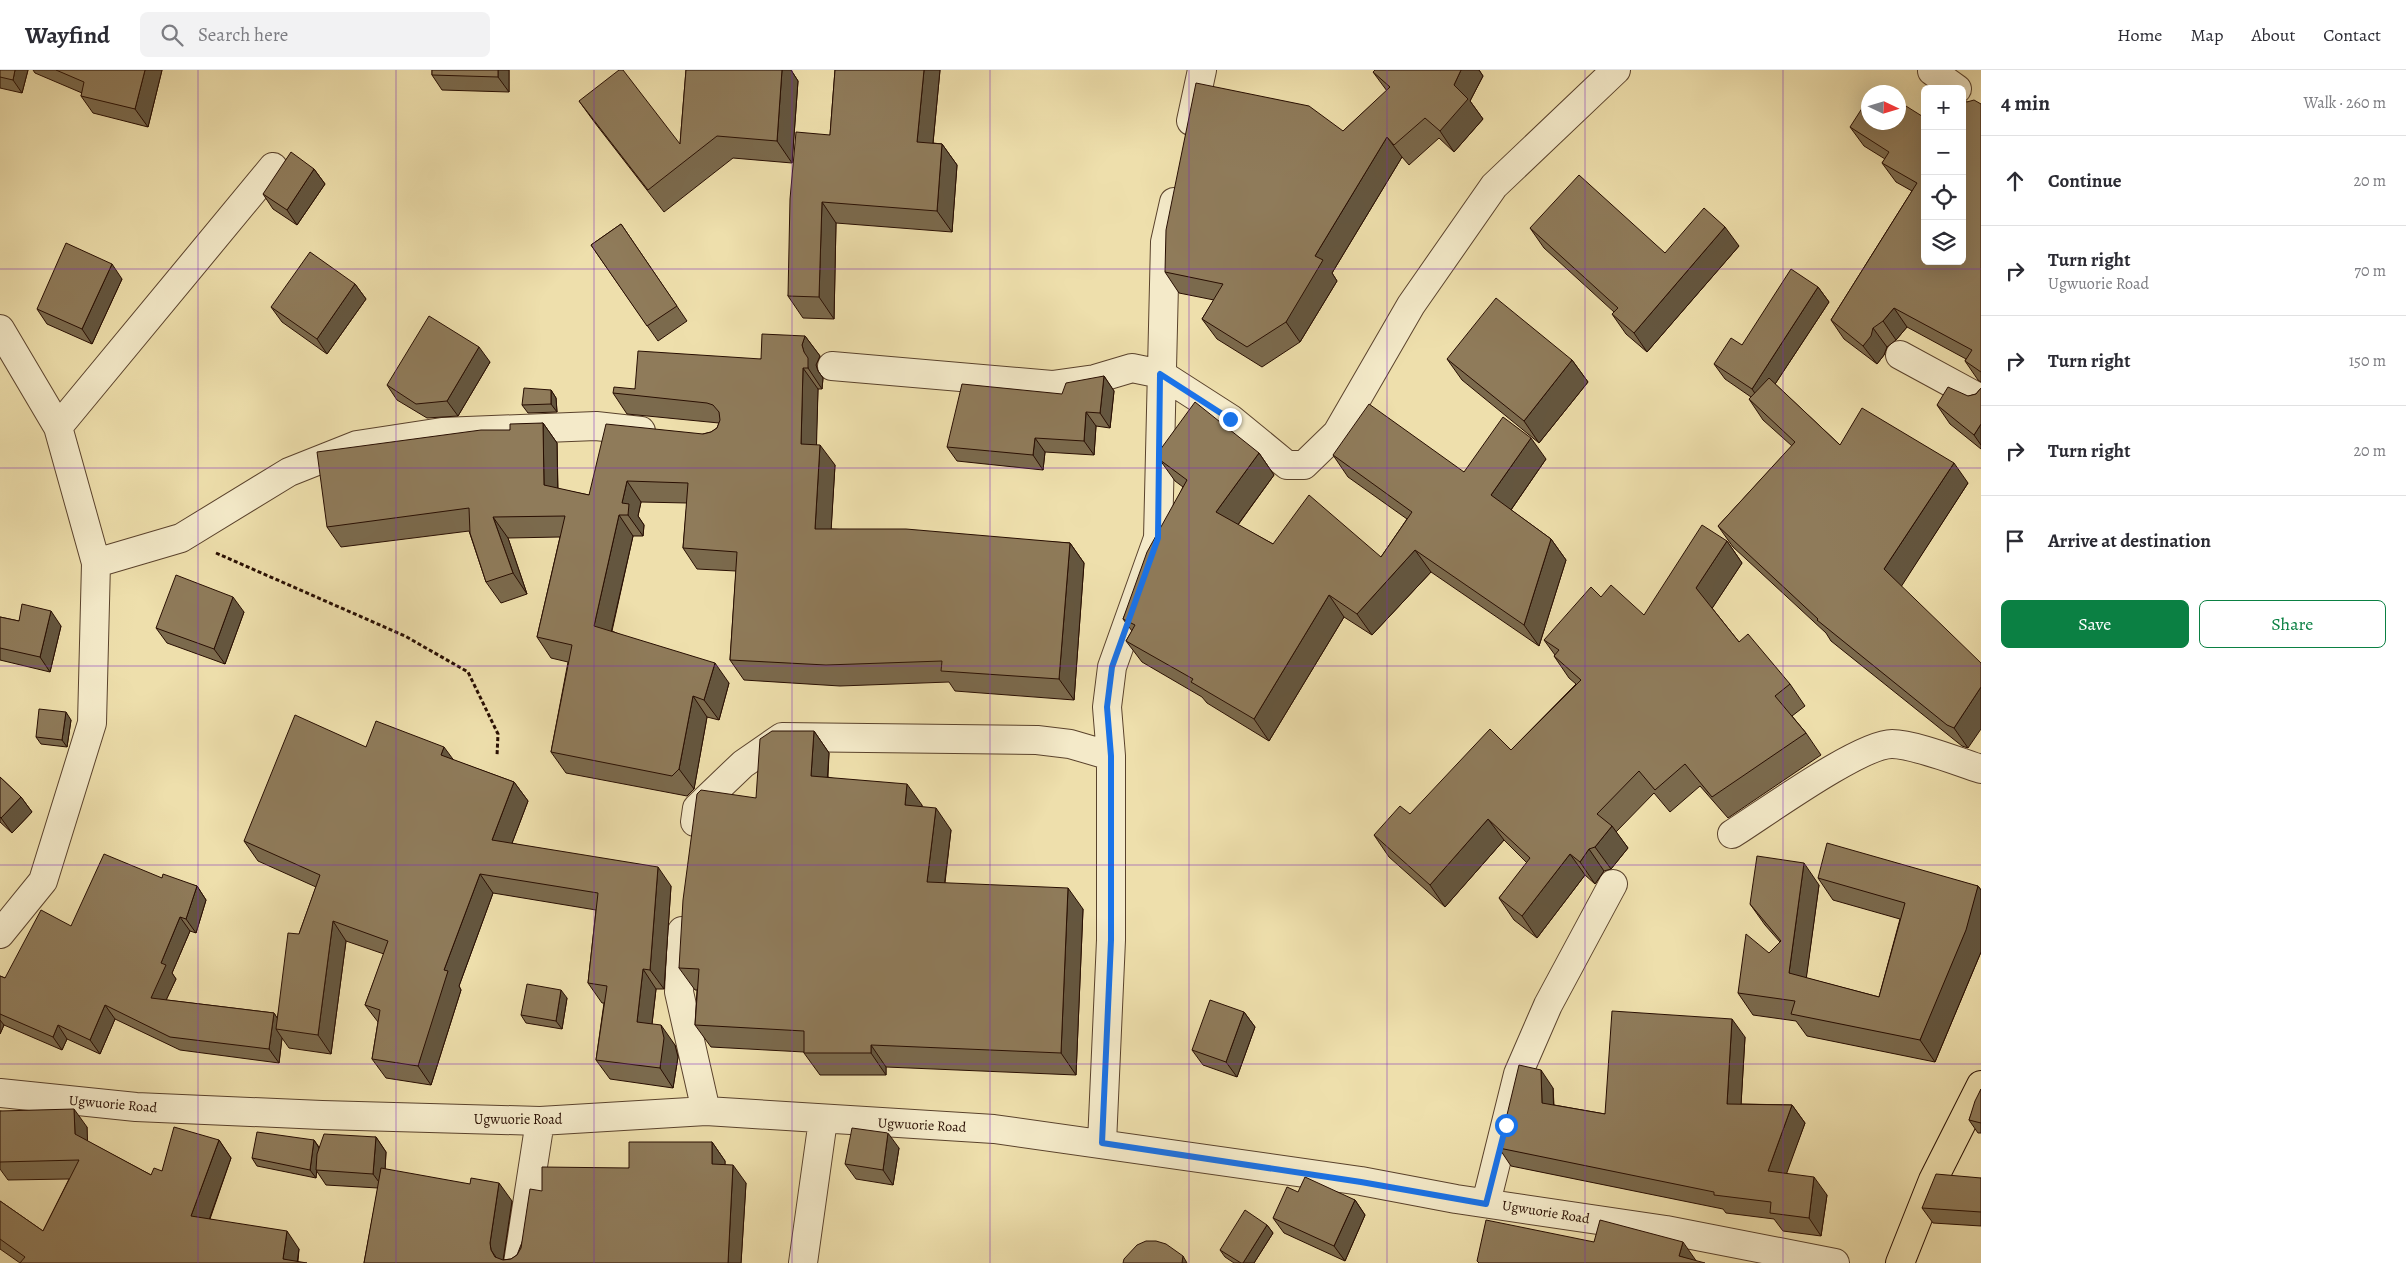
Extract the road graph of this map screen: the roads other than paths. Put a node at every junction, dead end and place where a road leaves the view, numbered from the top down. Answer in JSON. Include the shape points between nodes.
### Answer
{"nodes":[{"id":1,"x":1202,"y":70,"type":"edge"},
{"id":2,"x":1616,"y":70,"type":"edge"},
{"id":3,"x":1932,"y":70,"type":"edge"},
{"id":4,"x":1953,"y":85,"type":"edge"},
{"id":5,"x":1186,"y":146,"type":"edge"},
{"id":6,"x":273,"y":167,"type":"dead end"},
{"id":7,"x":1180,"y":175,"type":"edge"},
{"id":8,"x":0,"y":329,"type":"edge"},
{"id":9,"x":1900,"y":355,"type":"dead end"},
{"id":10,"x":832,"y":366,"type":"dead end"},
{"id":11,"x":1160,"y":374,"type":"junction"},
{"id":12,"x":1981,"y":399,"type":"edge"},
{"id":13,"x":58,"y":427,"type":"junction"},
{"id":14,"x":662,"y":433,"type":"edge"},
{"id":15,"x":96,"y":563,"type":"junction"},
{"id":16,"x":1111,"y":756,"type":"junction"},
{"id":17,"x":1981,"y":769,"type":"edge"},
{"id":18,"x":1732,"y":834,"type":"dead end"},
{"id":19,"x":692,"y":846,"type":"edge"},
{"id":20,"x":1614,"y":884,"type":"dead end"},
{"id":21,"x":685,"y":902,"type":"edge"},
{"id":22,"x":0,"y":934,"type":"edge"},
{"id":23,"x":1981,"y":1085,"type":"edge"},
{"id":24,"x":0,"y":1093,"type":"edge"},
{"id":25,"x":706,"y":1112,"type":"junction"},
{"id":26,"x":823,"y":1120,"type":"junction"},
{"id":27,"x":540,"y":1121,"type":"junction"},
{"id":28,"x":1102,"y":1143,"type":"junction"},
{"id":29,"x":1486,"y":1204,"type":"junction"},
{"id":30,"x":518,"y":1263,"type":"edge"},
{"id":31,"x":803,"y":1263,"type":"edge"},
{"id":32,"x":1835,"y":1263,"type":"edge"},
{"id":33,"x":1900,"y":1263,"type":"edge"}],
"edges":[{"from":1,"to":5,"type":"street"},
{"from":2,"to":11,"type":"street","via":[[1494,186],[1411,305],[1337,433],[1304,465],[1287,465],[1230,419]]},
{"from":3,"to":4,"type":"street"},
{"from":6,"to":13,"type":"street"},
{"from":7,"to":11,"type":"street","via":[[1165,242]]},
{"from":8,"to":13,"type":"street"},
{"from":9,"to":12,"type":"street"},
{"from":10,"to":11,"type":"street","via":[[1052,384],[1095,379],[1132,368]]},
{"from":11,"to":16,"type":"street","via":[[1158,538],[1112,667],[1107,707]]},
{"from":13,"to":15,"type":"street"},
{"from":14,"to":15,"type":"street","via":[[596,426],[442,432],[357,445],[289,472],[181,538]]},
{"from":15,"to":22,"type":"street","via":[[92,723],[43,882]]},
{"from":16,"to":19,"type":"street","via":[[1070,744],[1036,740],[782,738],[743,764],[697,808]]},
{"from":16,"to":28,"type":"street","via":[[1111,940]]},
{"from":17,"to":18,"type":"street","via":[[1892,744],[1862,752]]},
{"from":20,"to":29,"type":"street","via":[[1548,1005],[1518,1074]]},
{"from":21,"to":25,"type":"street","via":[[679,992]]},
{"from":23,"to":33,"type":"main road","via":[[1934,1180]]},
{"from":24,"to":27,"type":"street","name":"Ugwuorie Road","via":[[136,1107]]},
{"from":25,"to":26,"type":"street","name":"Ugwuorie Road"},
{"from":25,"to":27,"type":"street","name":"Ugwuorie Road"},
{"from":26,"to":28,"type":"street","name":"Ugwuorie Road","via":[[994,1129]]},
{"from":26,"to":31,"type":"street"},
{"from":27,"to":30,"type":"street"},
{"from":28,"to":29,"type":"street","name":"Ugwuorie Road"},
{"from":29,"to":32,"type":"street","name":"Ugwuorie Road","via":[[1666,1230]]}]}
